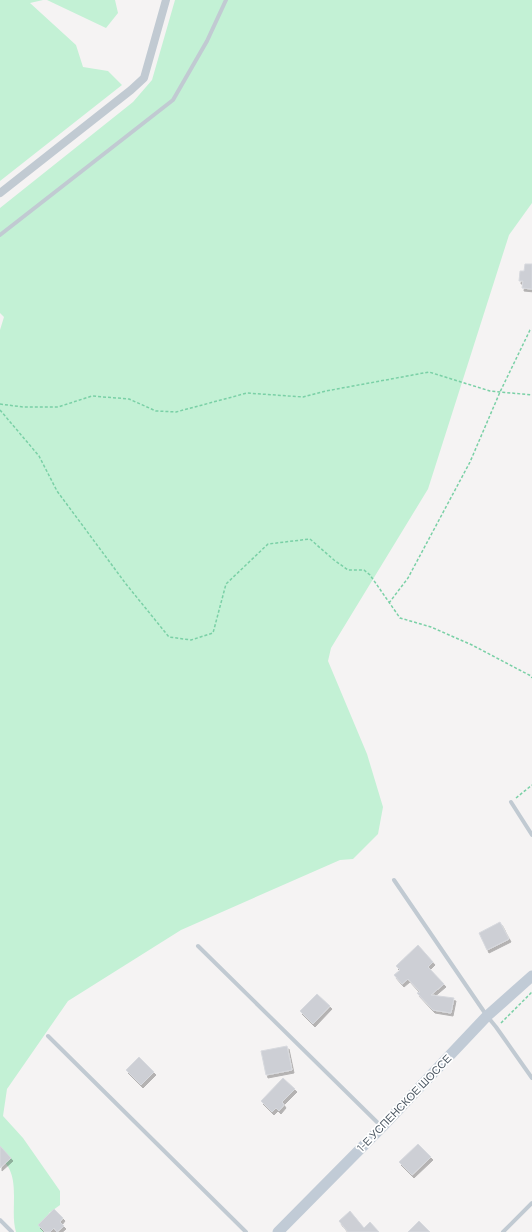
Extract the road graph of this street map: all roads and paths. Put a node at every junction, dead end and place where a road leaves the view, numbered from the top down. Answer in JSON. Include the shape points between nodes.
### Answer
{"nodes":[{"id":1,"x":166,"y":0,"type":"edge"},
{"id":2,"x":226,"y":0,"type":"edge"},
{"id":3,"x":0,"y":193,"type":"edge"},
{"id":4,"x":0,"y":235,"type":"edge"},
{"id":5,"x":532,"y":330,"type":"edge"},
{"id":6,"x":500,"y":392,"type":"junction"},
{"id":7,"x":532,"y":395,"type":"edge"},
{"id":8,"x":0,"y":404,"type":"edge"},
{"id":9,"x":0,"y":410,"type":"edge"},
{"id":10,"x":389,"y":603,"type":"junction"},
{"id":11,"x":532,"y":678,"type":"edge"},
{"id":12,"x":532,"y":785,"type":"edge"},
{"id":13,"x":511,"y":802,"type":"joint"},
{"id":14,"x":532,"y":835,"type":"edge"},
{"id":15,"x":394,"y":880,"type":"dead end"},
{"id":16,"x":198,"y":946,"type":"dead end"},
{"id":17,"x":532,"y":976,"type":"edge"},
{"id":18,"x":532,"y":992,"type":"edge"},
{"id":19,"x":486,"y":1016,"type":"junction"},
{"id":20,"x":496,"y":1027,"type":"junction"},
{"id":21,"x":48,"y":1036,"type":"dead end"},
{"id":22,"x":532,"y":1078,"type":"edge"},
{"id":23,"x":382,"y":1127,"type":"junction"},
{"id":24,"x":532,"y":1203,"type":"edge"},
{"id":25,"x":0,"y":1220,"type":"edge"},
{"id":26,"x":12,"y":1232,"type":"edge"},
{"id":27,"x":246,"y":1232,"type":"edge"},
{"id":28,"x":278,"y":1232,"type":"edge"},
{"id":29,"x":503,"y":1232,"type":"edge"}],
"edges":[{"from":1,"to":3,"type":"street","via":[[144,78]]},
{"from":2,"to":4,"type":"lane","via":[[173,100]]},
{"from":5,"to":6,"type":"path"},
{"from":6,"to":7,"type":"path"},
{"from":6,"to":8,"type":"path","via":[[429,372],[326,391],[303,398],[247,393],[176,412],[156,412],[129,399],[92,396],[58,407]]},
{"from":6,"to":10,"type":"path","via":[[470,462],[408,578]]},
{"from":9,"to":10,"type":"path","via":[[39,456],[56,491],[169,637],[191,640],[213,633],[226,584],[268,544],[310,539],[348,570],[364,570]]},
{"from":10,"to":11,"type":"path","via":[[400,618],[431,627]]},
{"from":12,"to":13,"type":"path"},
{"from":13,"to":14,"type":"lane"},
{"from":15,"to":19,"type":"lane"},
{"from":16,"to":23,"type":"lane"},
{"from":17,"to":19,"type":"main road","name":"1-Е УСПЕНСКОЕ ШОССЕ"},
{"from":18,"to":20,"type":"path"},
{"from":19,"to":20,"type":"lane"},
{"from":19,"to":23,"type":"main road","name":"1-Е УСПЕНСКОЕ ШОССЕ"},
{"from":20,"to":22,"type":"lane"},
{"from":21,"to":27,"type":"lane"},
{"from":23,"to":28,"type":"main road","name":"1-Е УСПЕНСКОЕ ШОССЕ"},
{"from":24,"to":29,"type":"lane"},
{"from":25,"to":26,"type":"lane"}]}
